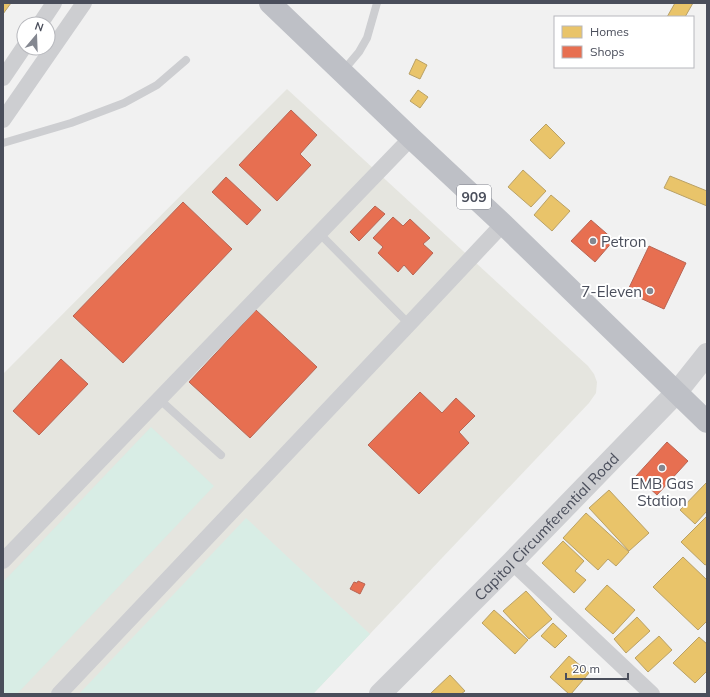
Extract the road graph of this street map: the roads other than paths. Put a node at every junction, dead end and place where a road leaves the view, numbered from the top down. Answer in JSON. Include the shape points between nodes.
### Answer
{"nodes":[{"id":1,"x":84,"y":3,"type":"edge"},
{"id":2,"x":270,"y":3,"type":"edge"},
{"id":3,"x":377,"y":3,"type":"edge"},
{"id":4,"x":47,"y":13,"type":"edge"},
{"id":5,"x":67,"y":26,"type":"junction"},
{"id":6,"x":18,"y":56,"type":"edge"},
{"id":7,"x":186,"y":60,"type":"dead end"},
{"id":8,"x":342,"y":72,"type":"junction"},
{"id":9,"x":3,"y":78,"type":"edge"},
{"id":10,"x":3,"y":120,"type":"edge"},
{"id":11,"x":411,"y":138,"type":"junction"},
{"id":12,"x":3,"y":143,"type":"edge"},
{"id":13,"x":502,"y":224,"type":"junction"},
{"id":14,"x":319,"y":233,"type":"junction"},
{"id":15,"x":409,"y":324,"type":"junction"},
{"id":16,"x":707,"y":354,"type":"edge"},
{"id":17,"x":676,"y":393,"type":"junction"},
{"id":18,"x":159,"y":399,"type":"junction"},
{"id":19,"x":707,"y":422,"type":"edge"},
{"id":20,"x":221,"y":455,"type":"dead end"},
{"id":21,"x":3,"y":561,"type":"edge"},
{"id":22,"x":512,"y":562,"type":"junction"},
{"id":23,"x":59,"y":694,"type":"edge"},
{"id":24,"x":380,"y":694,"type":"edge"},
{"id":25,"x":652,"y":694,"type":"edge"}],
"edges":[{"from":1,"to":5,"type":"street"},
{"from":2,"to":8,"type":"highway","number":"909"},
{"from":3,"to":8,"type":"lane","via":[[367,38],[360,52]]},
{"from":4,"to":5,"type":"street"},
{"from":5,"to":10,"type":"street"},
{"from":6,"to":9,"type":"street"},
{"from":7,"to":12,"type":"lane","via":[[156,85],[124,103],[71,124]]},
{"from":8,"to":11,"type":"highway","number":"909"},
{"from":11,"to":13,"type":"highway","number":"909"},
{"from":11,"to":14,"type":"street"},
{"from":13,"to":15,"type":"street"},
{"from":13,"to":17,"type":"highway","number":"909"},
{"from":14,"to":15,"type":"lane"},
{"from":14,"to":18,"type":"street"},
{"from":15,"to":23,"type":"street"},
{"from":16,"to":17,"type":"main road","name":"Capitol Circumferential Road"},
{"from":17,"to":19,"type":"highway","number":"909"},
{"from":17,"to":22,"type":"main road","name":"Capitol Circumferential Road"},
{"from":18,"to":20,"type":"lane"},
{"from":18,"to":21,"type":"street"},
{"from":22,"to":24,"type":"main road","name":"Capitol Circumferential Road"},
{"from":22,"to":25,"type":"street"}]}
